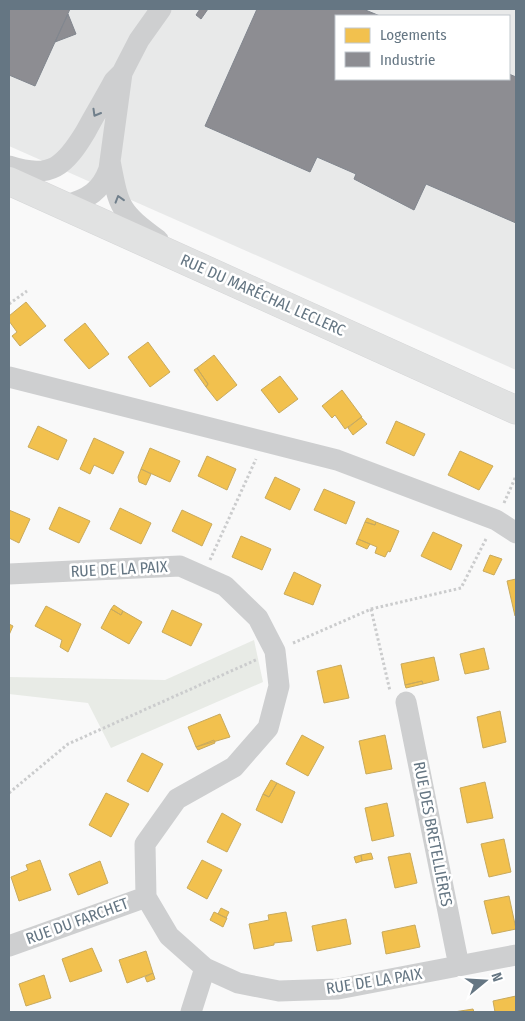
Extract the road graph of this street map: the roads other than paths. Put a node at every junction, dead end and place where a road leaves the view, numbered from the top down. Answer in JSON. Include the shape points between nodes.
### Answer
{"nodes":[{"id":1,"x":161,"y":9,"type":"edge"},
{"id":2,"x":122,"y":73,"type":"junction"},
{"id":3,"x":110,"y":161,"type":"junction"},
{"id":4,"x":9,"y":166,"type":"edge"},
{"id":5,"x":9,"y":181,"type":"edge"},
{"id":6,"x":66,"y":205,"type":"junction"},
{"id":7,"x":177,"y":256,"type":"junction"},
{"id":8,"x":9,"y":376,"type":"edge"},
{"id":9,"x":516,"y":410,"type":"edge"},
{"id":10,"x":516,"y":533,"type":"edge"},
{"id":11,"x":9,"y":574,"type":"edge"},
{"id":12,"x":406,"y":702,"type":"road end"},
{"id":13,"x":146,"y":897,"type":"junction"},
{"id":14,"x":9,"y":946,"type":"edge"},
{"id":15,"x":516,"y":955,"type":"edge"},
{"id":16,"x":459,"y":966,"type":"junction"},
{"id":17,"x":205,"y":968,"type":"junction"},
{"id":18,"x":191,"y":1012,"type":"edge"}],
"edges":[{"from":1,"to":2,"type":"street","via":[[139,40]]},
{"from":2,"to":3,"type":"street"},
{"from":2,"to":4,"type":"street","one_way":true,"via":[[114,81],[69,158],[50,170],[23,170]]},
{"from":3,"to":6,"type":"street","via":[[105,181],[97,191],[82,201]]},
{"from":7,"to":3,"type":"street","one_way":true,"via":[[125,213],[119,203]]},
{"from":5,"to":6,"type":"main road","name":"RUE DU MARÉCHAL LECLERC"},
{"from":6,"to":7,"type":"main road","name":"RUE DU MARÉCHAL LECLERC"},
{"from":7,"to":9,"type":"main road","name":"RUE DU MARÉCHAL LECLERC"},
{"from":8,"to":10,"type":"street","via":[[337,460],[496,520]]},
{"from":11,"to":13,"type":"street","name":"RUE DE LA PAIX","via":[[180,566],[226,586],[258,618],[275,651],[279,686],[268,728],[234,767],[177,799],[145,844]]},
{"from":12,"to":16,"type":"street","name":"RUE DES BRETELLIÈRES"},
{"from":13,"to":14,"type":"street","name":"RUE DU FARCHET"},
{"from":13,"to":17,"type":"street","name":"RUE DE LA PAIX","via":[[170,936]]},
{"from":15,"to":16,"type":"street","name":"RUE DE LA PAIX"},
{"from":16,"to":17,"type":"street","name":"RUE DE LA PAIX","via":[[338,990],[279,991],[238,983]]},
{"from":17,"to":18,"type":"street"}]}
